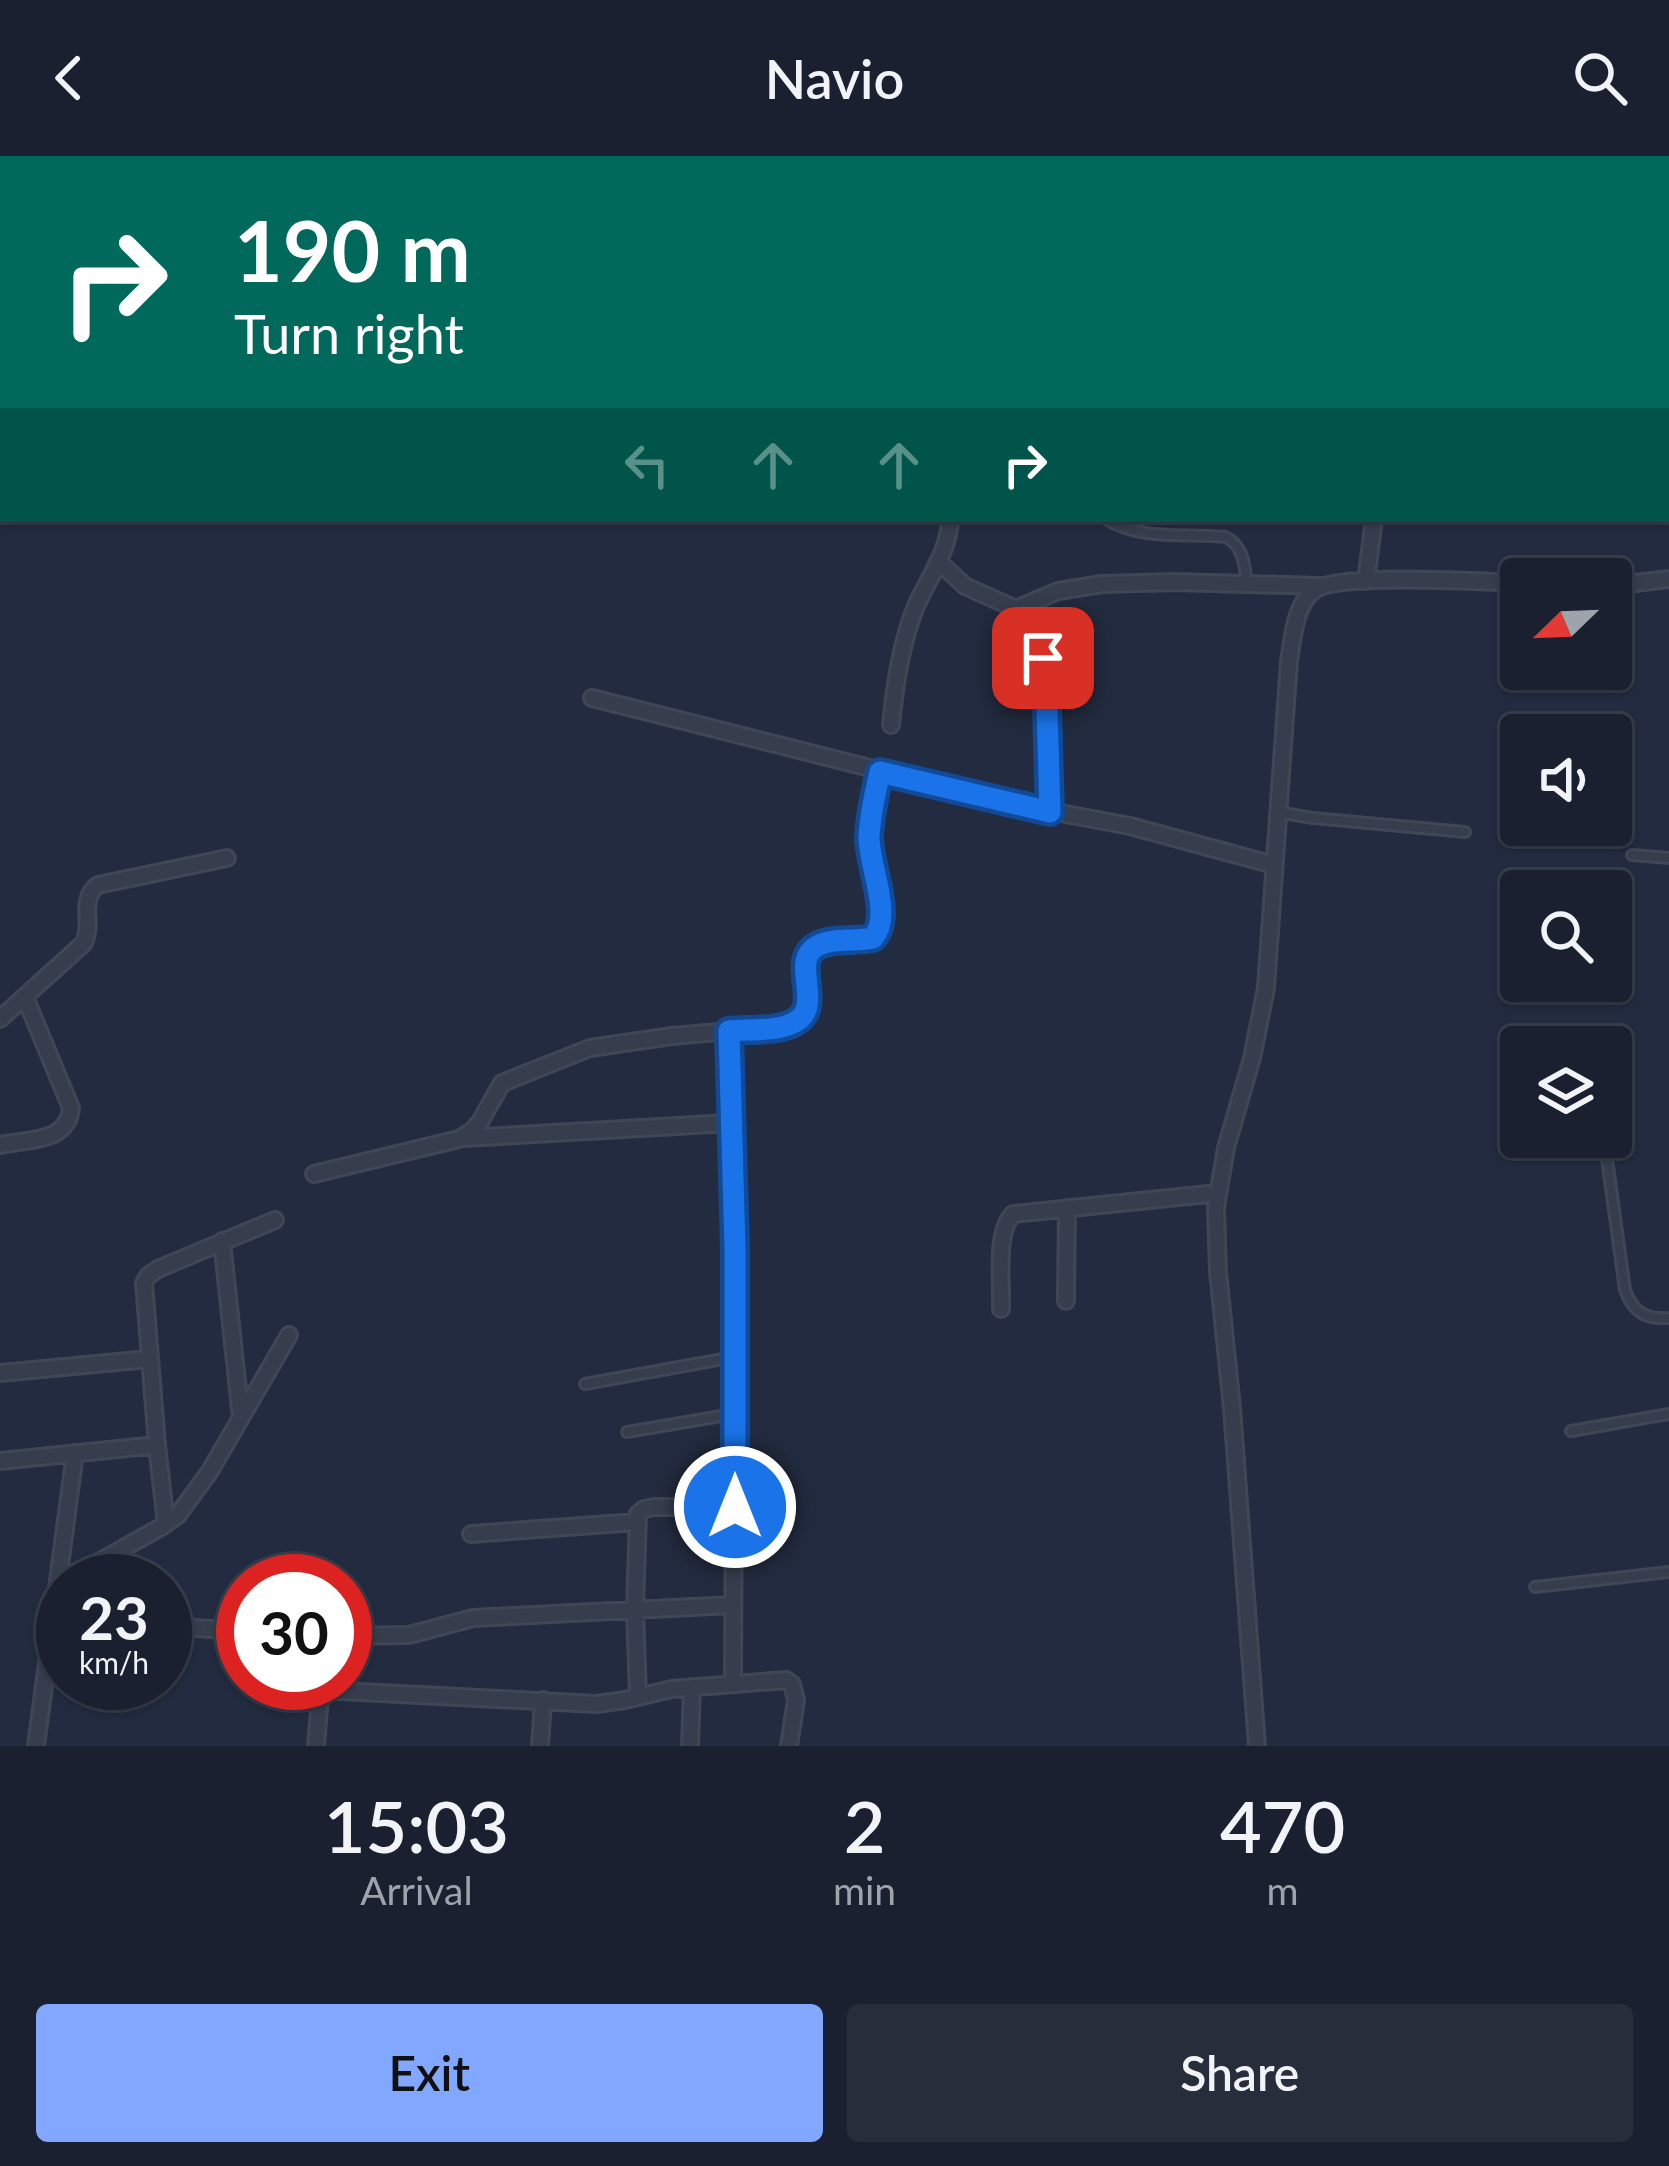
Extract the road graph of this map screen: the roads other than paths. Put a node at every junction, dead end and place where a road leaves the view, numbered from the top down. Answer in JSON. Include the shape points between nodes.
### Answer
{"nodes":[{"id":1,"x":950,"y":522,"type":"edge"},
{"id":2,"x":1112,"y":522,"type":"edge"},
{"id":3,"x":1374,"y":522,"type":"edge"},
{"id":4,"x":939,"y":562,"type":"junction"},
{"id":5,"x":1669,"y":580,"type":"edge"},
{"id":6,"x":1366,"y":581,"type":"junction"},
{"id":7,"x":1500,"y":583,"type":"edge"},
{"id":8,"x":1247,"y":584,"type":"junction"},
{"id":9,"x":1632,"y":584,"type":"edge"},
{"id":10,"x":1320,"y":586,"type":"junction"},
{"id":11,"x":1016,"y":609,"type":"junction"},
{"id":12,"x":592,"y":698,"type":"dead end"},
{"id":13,"x":891,"y":725,"type":"dead end"},
{"id":14,"x":880,"y":772,"type":"junction"},
{"id":15,"x":1050,"y":812,"type":"junction"},
{"id":16,"x":1277,"y":812,"type":"junction"},
{"id":17,"x":1466,"y":832,"type":"dead end"},
{"id":18,"x":1632,"y":855,"type":"dead end"},
{"id":19,"x":227,"y":858,"type":"dead end"},
{"id":20,"x":1669,"y":858,"type":"edge"},
{"id":21,"x":1274,"y":865,"type":"junction"},
{"id":22,"x":25,"y":998,"type":"junction"},
{"id":23,"x":0,"y":1019,"type":"edge"},
{"id":24,"x":729,"y":1031,"type":"junction"},
{"id":25,"x":730,"y":1123,"type":"junction"},
{"id":26,"x":459,"y":1139,"type":"junction"},
{"id":27,"x":0,"y":1144,"type":"edge"},
{"id":28,"x":1607,"y":1158,"type":"edge"},
{"id":29,"x":314,"y":1174,"type":"dead end"},
{"id":30,"x":1218,"y":1193,"type":"junction"},
{"id":31,"x":1067,"y":1208,"type":"junction"},
{"id":32,"x":275,"y":1220,"type":"dead end"},
{"id":33,"x":222,"y":1240,"type":"junction"},
{"id":34,"x":1066,"y":1301,"type":"dead end"},
{"id":35,"x":1001,"y":1309,"type":"dead end"},
{"id":36,"x":1669,"y":1318,"type":"edge"},
{"id":37,"x":290,"y":1335,"type":"dead end"},
{"id":38,"x":735,"y":1356,"type":"junction"},
{"id":39,"x":149,"y":1359,"type":"junction"},
{"id":40,"x":0,"y":1373,"type":"edge"},
{"id":41,"x":585,"y":1384,"type":"dead end"},
{"id":42,"x":735,"y":1414,"type":"junction"},
{"id":43,"x":1669,"y":1414,"type":"edge"},
{"id":44,"x":241,"y":1418,"type":"junction"},
{"id":45,"x":1571,"y":1431,"type":"dead end"},
{"id":46,"x":627,"y":1432,"type":"dead end"},
{"id":47,"x":157,"y":1445,"type":"junction"},
{"id":48,"x":75,"y":1453,"type":"junction"},
{"id":49,"x":0,"y":1461,"type":"edge"},
{"id":50,"x":735,"y":1507,"type":"junction"},
{"id":51,"x":636,"y":1522,"type":"junction"},
{"id":52,"x":166,"y":1524,"type":"junction"},
{"id":53,"x":471,"y":1534,"type":"dead end"},
{"id":54,"x":65,"y":1554,"type":"edge"},
{"id":55,"x":112,"y":1554,"type":"edge"},
{"id":56,"x":1669,"y":1572,"type":"edge"},
{"id":57,"x":1535,"y":1587,"type":"dead end"},
{"id":58,"x":732,"y":1605,"type":"junction"},
{"id":59,"x":635,"y":1610,"type":"junction"},
{"id":60,"x":372,"y":1636,"type":"edge"},
{"id":61,"x":733,"y":1684,"type":"junction"},
{"id":62,"x":692,"y":1687,"type":"junction"},
{"id":63,"x":372,"y":1689,"type":"edge"},
{"id":64,"x":638,"y":1696,"type":"junction"},
{"id":65,"x":543,"y":1700,"type":"junction"},
{"id":66,"x":42,"y":1710,"type":"edge"},
{"id":67,"x":319,"y":1710,"type":"edge"},
{"id":68,"x":37,"y":1746,"type":"edge"},
{"id":69,"x":316,"y":1746,"type":"edge"},
{"id":70,"x":540,"y":1746,"type":"edge"},
{"id":71,"x":689,"y":1746,"type":"edge"},
{"id":72,"x":789,"y":1746,"type":"edge"},
{"id":73,"x":1257,"y":1746,"type":"edge"}],
"edges":[{"from":1,"to":4,"type":"street"},
{"from":2,"to":8,"type":"lane","via":[[1144,533],[1226,537],[1239,548]]},
{"from":3,"to":6,"type":"street"},
{"from":4,"to":11,"type":"street","via":[[965,586]]},
{"from":4,"to":13,"type":"street","via":[[906,636]]},
{"from":5,"to":9,"type":"street"},
{"from":6,"to":7,"type":"street"},
{"from":6,"to":10,"type":"street"},
{"from":8,"to":10,"type":"street"},
{"from":8,"to":11,"type":"street","via":[[1102,584]]},
{"from":10,"to":16,"type":"street","via":[[1296,622]]},
{"from":11,"to":15,"type":"street","via":[[1046,675]]},
{"from":12,"to":14,"type":"street"},
{"from":14,"to":15,"type":"street"},
{"from":14,"to":24,"type":"street","via":[[869,844],[880,929],[873,938],[813,948],[808,1005],[798,1021]]},
{"from":15,"to":21,"type":"street"},
{"from":16,"to":17,"type":"lane"},
{"from":16,"to":21,"type":"street"},
{"from":18,"to":20,"type":"lane"},
{"from":19,"to":22,"type":"street","via":[[98,885],[86,900],[84,943]]},
{"from":21,"to":30,"type":"street","via":[[1262,1018]]},
{"from":22,"to":23,"type":"street"},
{"from":22,"to":27,"type":"street","via":[[71,1118],[58,1134]]},
{"from":24,"to":25,"type":"street"},
{"from":24,"to":26,"type":"street","via":[[590,1048],[523,1072],[502,1083],[480,1122]]},
{"from":25,"to":26,"type":"street"},
{"from":25,"to":38,"type":"street"},
{"from":26,"to":29,"type":"street"},
{"from":28,"to":36,"type":"lane","via":[[1630,1305]]},
{"from":30,"to":31,"type":"street"},
{"from":30,"to":73,"type":"street"},
{"from":31,"to":34,"type":"street"},
{"from":31,"to":35,"type":"street","via":[[1007,1219]]},
{"from":32,"to":33,"type":"street"},
{"from":33,"to":39,"type":"street","via":[[148,1276]]},
{"from":33,"to":44,"type":"street"},
{"from":37,"to":44,"type":"street"},
{"from":38,"to":41,"type":"lane"},
{"from":38,"to":42,"type":"street"},
{"from":39,"to":40,"type":"street"},
{"from":39,"to":47,"type":"street"},
{"from":42,"to":46,"type":"lane"},
{"from":42,"to":50,"type":"street"},
{"from":43,"to":45,"type":"lane"},
{"from":44,"to":52,"type":"street"},
{"from":47,"to":48,"type":"street"},
{"from":47,"to":52,"type":"street"},
{"from":48,"to":49,"type":"street"},
{"from":48,"to":54,"type":"street"},
{"from":50,"to":51,"type":"street","via":[[644,1509]]},
{"from":50,"to":58,"type":"street"},
{"from":51,"to":53,"type":"street"},
{"from":51,"to":59,"type":"street"},
{"from":52,"to":55,"type":"street"},
{"from":56,"to":57,"type":"lane"},
{"from":58,"to":59,"type":"street"},
{"from":58,"to":61,"type":"street"},
{"from":59,"to":60,"type":"street","via":[[473,1618]]},
{"from":59,"to":64,"type":"street"},
{"from":61,"to":62,"type":"street"},
{"from":61,"to":72,"type":"street","via":[[792,1684]]},
{"from":62,"to":64,"type":"street"},
{"from":62,"to":71,"type":"street"},
{"from":63,"to":65,"type":"street"},
{"from":64,"to":65,"type":"street","via":[[596,1704]]},
{"from":65,"to":70,"type":"street"},
{"from":66,"to":68,"type":"street"},
{"from":67,"to":69,"type":"street"}]}
